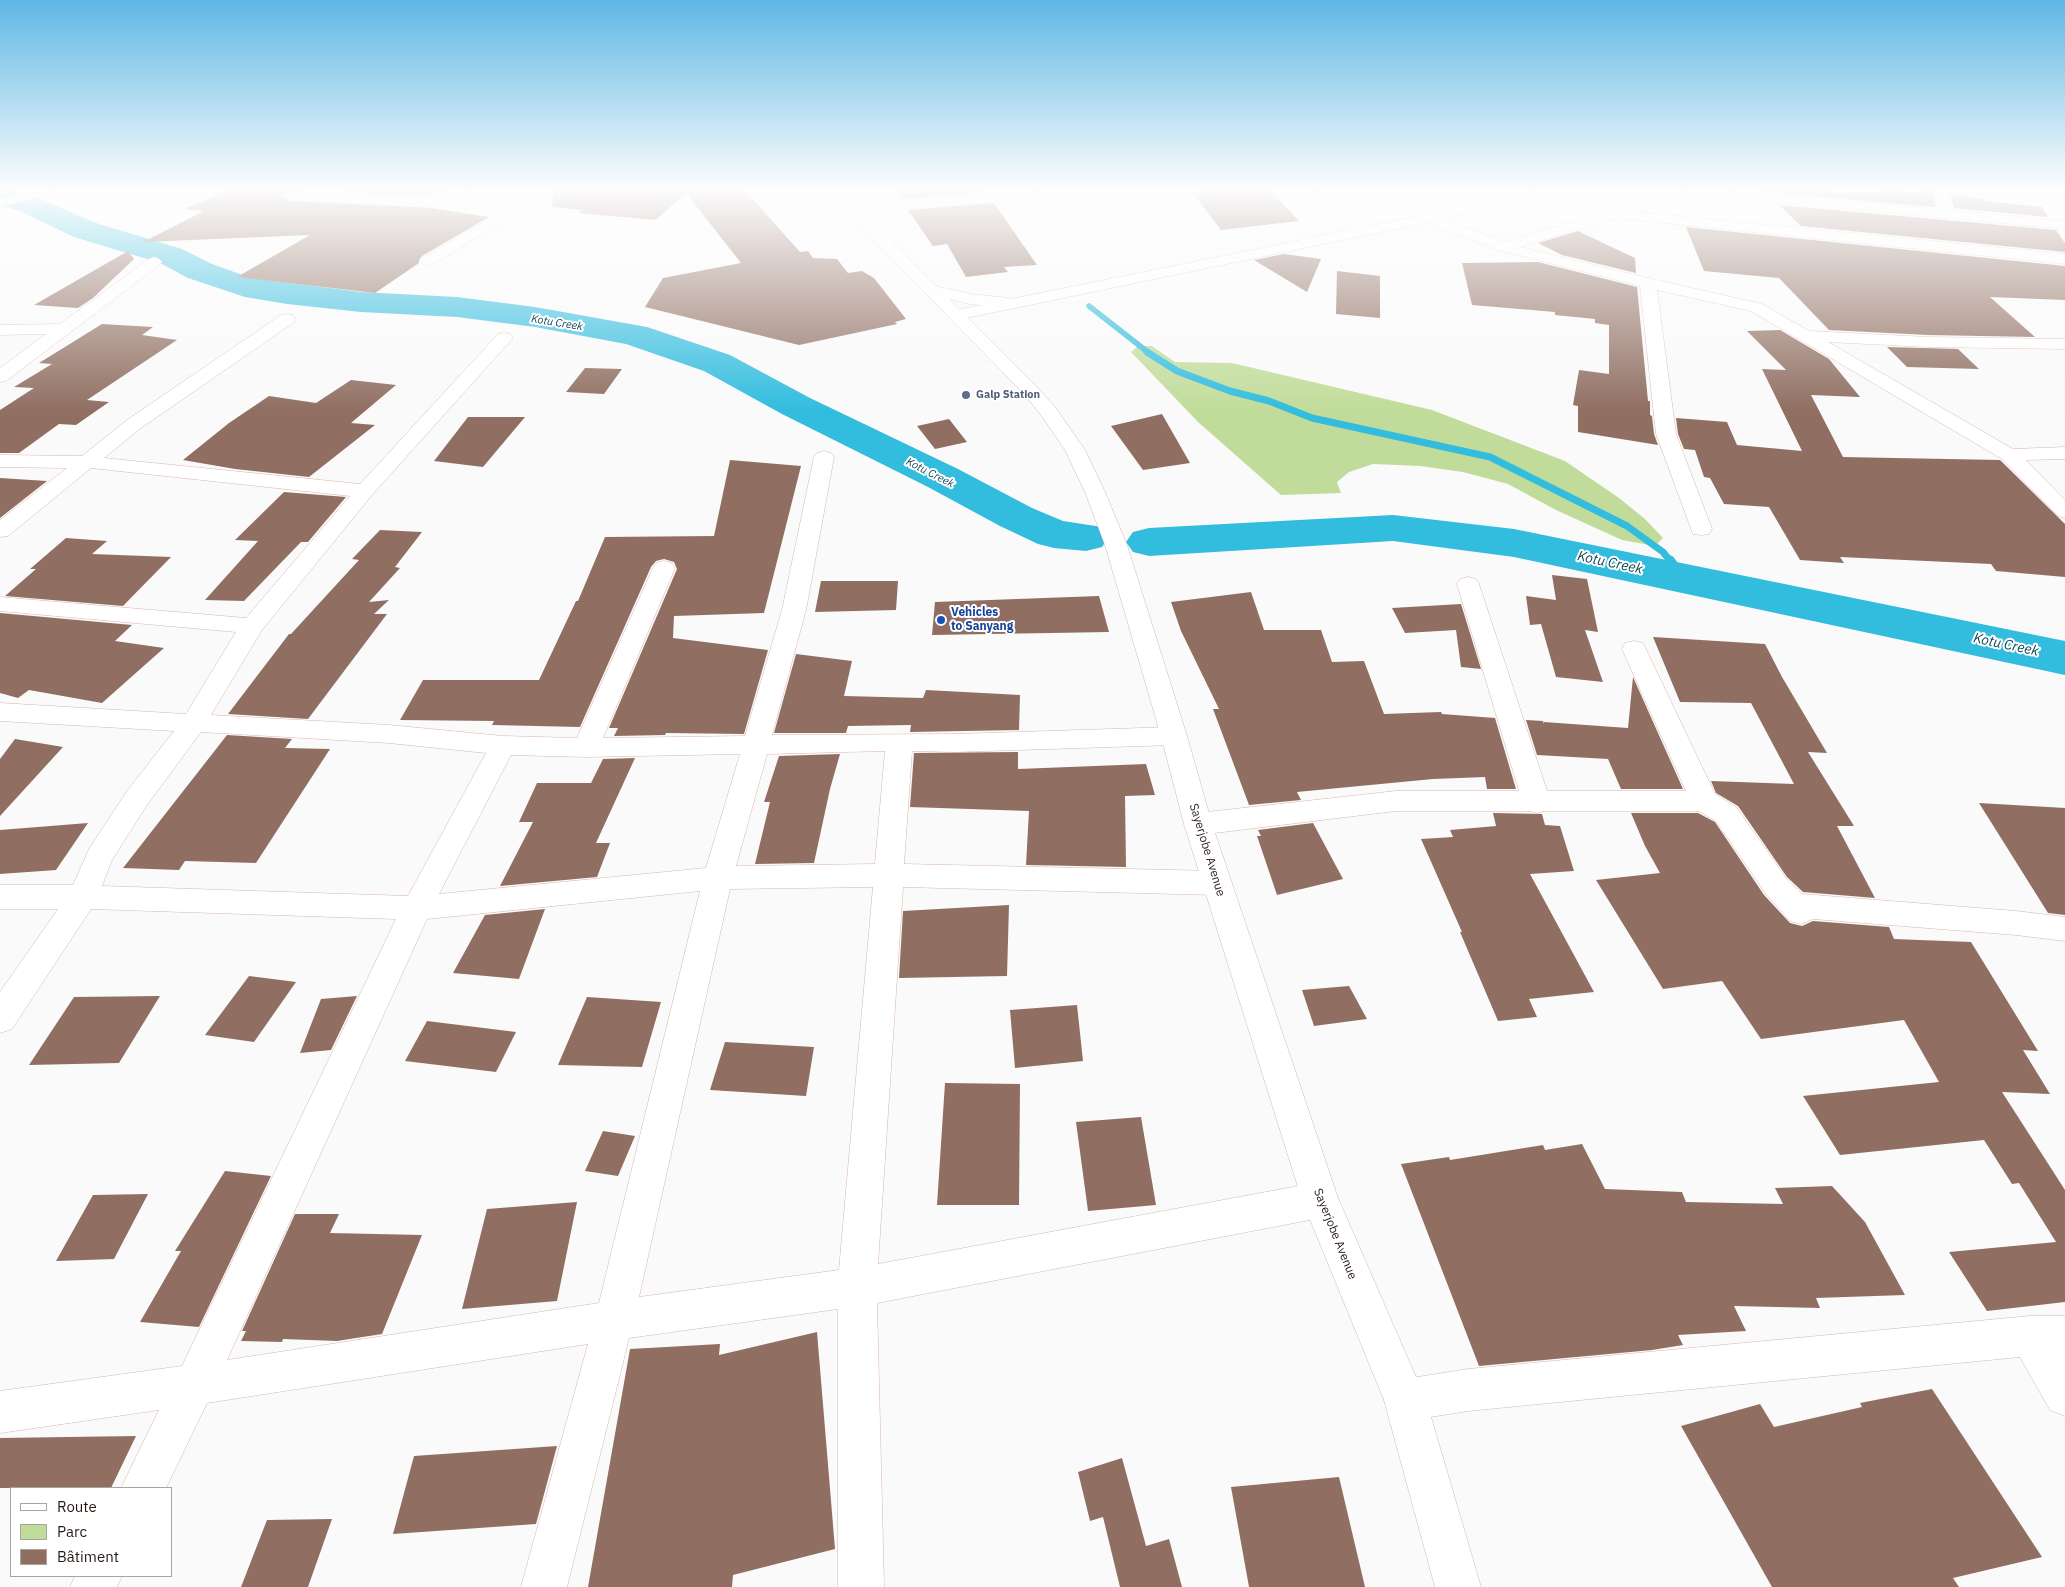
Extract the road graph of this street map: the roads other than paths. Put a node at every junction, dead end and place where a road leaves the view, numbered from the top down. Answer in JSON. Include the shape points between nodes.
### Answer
{"nodes":[{"id":1,"x":153,"y":263,"type":"edge"},
{"id":2,"x":905,"y":263,"type":"edge"},
{"id":3,"x":1208,"y":263,"type":"edge"},
{"id":4,"x":1567,"y":263,"type":"edge"},
{"id":5,"x":1648,"y":283,"type":"junction"},
{"id":6,"x":931,"y":289,"type":"junction"},
{"id":7,"x":1028,"y":300,"type":"junction"},
{"id":8,"x":1010,"y":303,"type":"junction"},
{"id":9,"x":957,"y":315,"type":"junction"},
{"id":10,"x":287,"y":319,"type":"dead end"},
{"id":11,"x":63,"y":329,"type":"junction"},
{"id":12,"x":0,"y":330,"type":"edge"},
{"id":13,"x":992,"y":333,"type":"junction"},
{"id":14,"x":1806,"y":336,"type":"junction"},
{"id":15,"x":504,"y":338,"type":"dead end"},
{"id":16,"x":2065,"y":344,"type":"edge"},
{"id":17,"x":3,"y":372,"type":"edge"},
{"id":18,"x":2065,"y":453,"type":"edge"},
{"id":19,"x":2009,"y":455,"type":"junction"},
{"id":20,"x":824,"y":457,"type":"dead end"},
{"id":21,"x":0,"y":461,"type":"edge"},
{"id":22,"x":86,"y":462,"type":"junction"},
{"id":23,"x":365,"y":491,"type":"junction"},
{"id":24,"x":2065,"y":512,"type":"edge"},
{"id":25,"x":1701,"y":530,"type":"dead end"},
{"id":26,"x":0,"y":531,"type":"edge"},
{"id":27,"x":664,"y":568,"type":"dead end"},
{"id":28,"x":1468,"y":584,"type":"dead end"},
{"id":29,"x":0,"y":604,"type":"edge"},
{"id":30,"x":252,"y":626,"type":"junction"},
{"id":31,"x":1634,"y":649,"type":"dead end"},
{"id":32,"x":0,"y":712,"type":"edge"},
{"id":33,"x":193,"y":724,"type":"junction"},
{"id":34,"x":1174,"y":736,"type":"junction"},
{"id":35,"x":899,"y":742,"type":"junction"},
{"id":36,"x":503,"y":745,"type":"junction"},
{"id":37,"x":756,"y":745,"type":"junction"},
{"id":38,"x":586,"y":748,"type":"junction"},
{"id":39,"x":1704,"y":801,"type":"junction"},
{"id":40,"x":1537,"y":803,"type":"junction"},
{"id":41,"x":1198,"y":824,"type":"junction"},
{"id":42,"x":888,"y":875,"type":"junction"},
{"id":43,"x":718,"y":878,"type":"junction"},
{"id":44,"x":1217,"y":883,"type":"junction"},
{"id":45,"x":0,"y":897,"type":"edge"},
{"id":46,"x":83,"y":897,"type":"junction"},
{"id":47,"x":417,"y":908,"type":"junction"},
{"id":48,"x":2065,"y":929,"type":"edge"},
{"id":49,"x":0,"y":1019,"type":"edge"},
{"id":50,"x":1320,"y":1200,"type":"junction"},
{"id":51,"x":857,"y":1287,"type":"junction"},
{"id":52,"x":614,"y":1320,"type":"junction"},
{"id":53,"x":2048,"y":1336,"type":"edge"},
{"id":54,"x":194,"y":1385,"type":"junction"},
{"id":55,"x":2065,"y":1395,"type":"edge"},
{"id":56,"x":1405,"y":1400,"type":"junction"},
{"id":57,"x":0,"y":1412,"type":"edge"},
{"id":58,"x":143,"y":1487,"type":"edge"},
{"id":59,"x":544,"y":1587,"type":"edge"},
{"id":60,"x":861,"y":1587,"type":"edge"},
{"id":61,"x":1458,"y":1587,"type":"edge"}],
"edges":[{"from":1,"to":11,"type":"street"},
{"from":2,"to":6,"type":"street","name":"Sayerjobe Avenue"},
{"from":3,"to":7,"type":"street"},
{"from":4,"to":5,"type":"street"},
{"from":5,"to":14,"type":"street","via":[[1756,307]]},
{"from":5,"to":25,"type":"street","via":[[1666,434]]},
{"from":6,"to":8,"type":"street","via":[[970,300]]},
{"from":6,"to":9,"type":"street","name":"Sayerjobe Avenue"},
{"from":7,"to":8,"type":"street"},
{"from":7,"to":13,"type":"street","via":[[1005,314]]},
{"from":8,"to":9,"type":"street"},
{"from":9,"to":13,"type":"street","name":"Sayerjobe Avenue"},
{"from":10,"to":22,"type":"street","via":[[134,424]]},
{"from":11,"to":12,"type":"street"},
{"from":11,"to":17,"type":"street"},
{"from":13,"to":34,"type":"street","name":"Sayerjobe Avenue","via":[[1075,450],[1095,492],[1116,545]]},
{"from":14,"to":16,"type":"street"},
{"from":14,"to":19,"type":"street"},
{"from":15,"to":23,"type":"street"},
{"from":18,"to":19,"type":"street"},
{"from":19,"to":24,"type":"street"},
{"from":20,"to":37,"type":"street","via":[[794,610]]},
{"from":21,"to":22,"type":"street"},
{"from":22,"to":23,"type":"street"},
{"from":22,"to":26,"type":"street"},
{"from":23,"to":30,"type":"street"},
{"from":27,"to":38,"type":"street"},
{"from":28,"to":40,"type":"street"},
{"from":29,"to":30,"type":"street"},
{"from":30,"to":33,"type":"street"},
{"from":31,"to":39,"type":"street"},
{"from":32,"to":33,"type":"street"},
{"from":33,"to":36,"type":"street","via":[[389,734]]},
{"from":33,"to":46,"type":"street","via":[[137,798],[99,857]]},
{"from":34,"to":35,"type":"street"},
{"from":34,"to":41,"type":"street","name":"Sayerjobe Avenue"},
{"from":35,"to":37,"type":"street"},
{"from":35,"to":42,"type":"street"},
{"from":36,"to":38,"type":"street"},
{"from":36,"to":47,"type":"street"},
{"from":37,"to":38,"type":"street"},
{"from":37,"to":43,"type":"street"},
{"from":39,"to":40,"type":"street"},
{"from":39,"to":48,"type":"street","via":[[1726,814],[1776,886],[1801,912],[1802,906]]},
{"from":40,"to":41,"type":"street","via":[[1396,801]]},
{"from":41,"to":44,"type":"street","name":"Sayerjobe Avenue"},
{"from":42,"to":43,"type":"street"},
{"from":42,"to":44,"type":"street"},
{"from":42,"to":51,"type":"street"},
{"from":43,"to":47,"type":"street"},
{"from":43,"to":52,"type":"street"},
{"from":44,"to":50,"type":"street","name":"Sayerjobe Avenue"},
{"from":45,"to":46,"type":"street"},
{"from":46,"to":47,"type":"street"},
{"from":46,"to":49,"type":"street"},
{"from":47,"to":54,"type":"street"},
{"from":50,"to":51,"type":"street"},
{"from":50,"to":56,"type":"street","name":"Sayerjobe Avenue"},
{"from":51,"to":52,"type":"street"},
{"from":51,"to":60,"type":"street"},
{"from":52,"to":54,"type":"street"},
{"from":52,"to":59,"type":"street"},
{"from":53,"to":55,"type":"street"},
{"from":53,"to":56,"type":"street","via":[[1468,1390]]},
{"from":54,"to":57,"type":"street"},
{"from":54,"to":58,"type":"street"},
{"from":56,"to":61,"type":"street","name":"Sayerjobe Avenue"}]}
